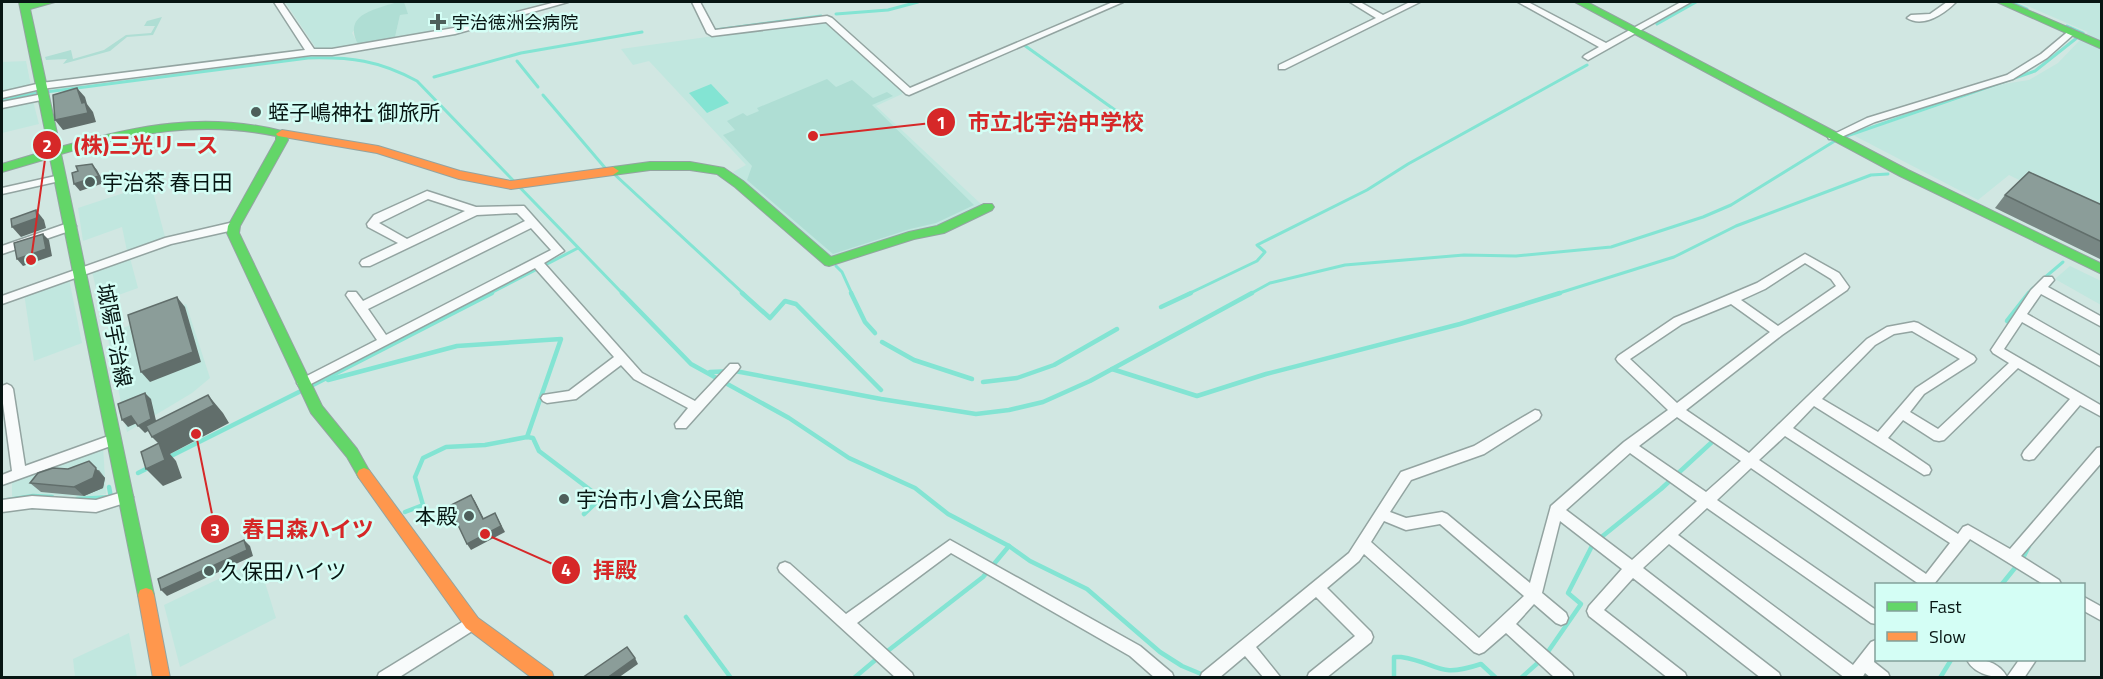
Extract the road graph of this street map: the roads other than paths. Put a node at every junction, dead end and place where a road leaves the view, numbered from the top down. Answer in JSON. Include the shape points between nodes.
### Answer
{"nodes":[{"id":1,"x":50,"y":2,"type":"edge"},
{"id":2,"x":278,"y":2,"type":"edge"},
{"id":3,"x":564,"y":2,"type":"edge"},
{"id":4,"x":696,"y":2,"type":"edge"},
{"id":5,"x":1119,"y":2,"type":"edge"},
{"id":6,"x":1354,"y":2,"type":"edge"},
{"id":7,"x":1416,"y":2,"type":"edge"},
{"id":8,"x":1522,"y":2,"type":"edge"},
{"id":9,"x":1580,"y":2,"type":"edge"},
{"id":10,"x":1685,"y":2,"type":"edge"},
{"id":11,"x":1952,"y":2,"type":"edge"},
{"id":12,"x":2002,"y":2,"type":"edge"},
{"id":13,"x":24,"y":4,"type":"edge"},
{"id":14,"x":1381,"y":17,"type":"junction"},
{"id":15,"x":1911,"y":18,"type":"dead end"},
{"id":16,"x":1635,"y":31,"type":"junction"},
{"id":17,"x":2071,"y":32,"type":"junction"},
{"id":18,"x":2102,"y":46,"type":"edge"},
{"id":19,"x":1606,"y":47,"type":"junction"},
{"id":20,"x":311,"y":52,"type":"junction"},
{"id":21,"x":1588,"y":57,"type":"dead end"},
{"id":22,"x":1282,"y":68,"type":"dead end"},
{"id":23,"x":42,"y":92,"type":"junction"},
{"id":24,"x":2,"y":95,"type":"edge"},
{"id":25,"x":2,"y":105,"type":"edge"},
{"id":26,"x":282,"y":134,"type":"junction"},
{"id":27,"x":1833,"y":137,"type":"junction"},
{"id":28,"x":55,"y":154,"type":"junction"},
{"id":29,"x":2,"y":168,"type":"edge"},
{"id":30,"x":60,"y":178,"type":"junction"},
{"id":31,"x":2,"y":191,"type":"edge"},
{"id":32,"x":988,"y":207,"type":"dead end"},
{"id":33,"x":475,"y":211,"type":"junction"},
{"id":34,"x":531,"y":223,"type":"junction"},
{"id":35,"x":71,"y":226,"type":"junction"},
{"id":36,"x":234,"y":226,"type":"junction"},
{"id":37,"x":406,"y":243,"type":"junction"},
{"id":38,"x":2,"y":250,"type":"edge"},
{"id":39,"x":537,"y":262,"type":"junction"},
{"id":40,"x":366,"y":263,"type":"dead end"},
{"id":41,"x":2102,"y":270,"type":"edge"},
{"id":42,"x":81,"y":272,"type":"junction"},
{"id":43,"x":352,"y":296,"type":"dead end"},
{"id":44,"x":1732,"y":299,"type":"junction"},
{"id":45,"x":2,"y":300,"type":"edge"},
{"id":46,"x":361,"y":307,"type":"junction"},
{"id":47,"x":2020,"y":315,"type":"junction"},
{"id":48,"x":2102,"y":323,"type":"edge"},
{"id":49,"x":1778,"y":332,"type":"junction"},
{"id":50,"x":384,"y":341,"type":"junction"},
{"id":51,"x":621,"y":358,"type":"junction"},
{"id":52,"x":2017,"y":362,"type":"junction"},
{"id":53,"x":2102,"y":363,"type":"edge"},
{"id":54,"x":734,"y":367,"type":"dead end"},
{"id":55,"x":305,"y":387,"type":"junction"},
{"id":56,"x":2,"y":391,"type":"edge"},
{"id":57,"x":547,"y":398,"type":"dead end"},
{"id":58,"x":2078,"y":398,"type":"junction"},
{"id":59,"x":1814,"y":400,"type":"junction"},
{"id":60,"x":696,"y":407,"type":"junction"},
{"id":61,"x":1677,"y":410,"type":"junction"},
{"id":62,"x":2102,"y":412,"type":"edge"},
{"id":63,"x":1902,"y":413,"type":"junction"},
{"id":64,"x":1535,"y":415,"type":"dead end"},
{"id":65,"x":681,"y":424,"type":"dead end"},
{"id":66,"x":1784,"y":429,"type":"junction"},
{"id":67,"x":114,"y":439,"type":"junction"},
{"id":68,"x":1879,"y":439,"type":"junction"},
{"id":69,"x":1629,"y":446,"type":"junction"},
{"id":70,"x":2102,"y":452,"type":"edge"},
{"id":71,"x":2029,"y":455,"type":"dead end"},
{"id":72,"x":1750,"y":460,"type":"junction"},
{"id":73,"x":1924,"y":470,"type":"dead end"},
{"id":74,"x":19,"y":473,"type":"junction"},
{"id":75,"x":2,"y":480,"type":"edge"},
{"id":76,"x":126,"y":497,"type":"junction"},
{"id":77,"x":1707,"y":500,"type":"junction"},
{"id":78,"x":2,"y":506,"type":"edge"},
{"id":79,"x":1556,"y":510,"type":"junction"},
{"id":80,"x":1381,"y":514,"type":"junction"},
{"id":81,"x":1668,"y":535,"type":"junction"},
{"id":82,"x":1959,"y":543,"type":"junction"},
{"id":83,"x":1364,"y":545,"type":"junction"},
{"id":84,"x":2012,"y":557,"type":"junction"},
{"id":85,"x":785,"y":568,"type":"dead end"},
{"id":86,"x":1631,"y":570,"type":"junction"},
{"id":87,"x":1926,"y":583,"type":"edge"},
{"id":88,"x":1928,"y":583,"type":"edge"},
{"id":89,"x":2051,"y":583,"type":"edge"},
{"id":90,"x":1318,"y":588,"type":"junction"},
{"id":91,"x":1534,"y":595,"type":"junction"},
{"id":92,"x":2085,"y":605,"type":"edge"},
{"id":93,"x":2102,"y":615,"type":"edge"},
{"id":94,"x":1875,"y":617,"type":"edge"},
{"id":95,"x":1561,"y":618,"type":"dead end"},
{"id":96,"x":847,"y":622,"type":"junction"},
{"id":97,"x":472,"y":623,"type":"junction"},
{"id":98,"x":1506,"y":624,"type":"junction"},
{"id":99,"x":1247,"y":647,"type":"junction"},
{"id":100,"x":1875,"y":648,"type":"edge"},
{"id":101,"x":1976,"y":661,"type":"edge"},
{"id":102,"x":2027,"y":661,"type":"edge"},
{"id":103,"x":1857,"y":672,"type":"edge"},
{"id":104,"x":162,"y":678,"type":"edge"},
{"id":105,"x":384,"y":678,"type":"edge"},
{"id":106,"x":546,"y":678,"type":"edge"},
{"id":107,"x":907,"y":678,"type":"edge"},
{"id":108,"x":1167,"y":678,"type":"edge"},
{"id":109,"x":1207,"y":678,"type":"edge"},
{"id":110,"x":1274,"y":678,"type":"edge"},
{"id":111,"x":1314,"y":678,"type":"edge"},
{"id":112,"x":1567,"y":678,"type":"edge"},
{"id":113,"x":1680,"y":678,"type":"edge"},
{"id":114,"x":1774,"y":678,"type":"edge"},
{"id":115,"x":1883,"y":678,"type":"edge"},
{"id":116,"x":2000,"y":678,"type":"edge"},
{"id":117,"x":2014,"y":678,"type":"edge"}],
"edges":[{"from":1,"to":13,"type":"street"},
{"from":2,"to":20,"type":"street"},
{"from":3,"to":20,"type":"street","via":[[455,31],[332,52]]},
{"from":4,"to":5,"type":"street","via":[[712,33],[829,20],[909,92]]},
{"from":6,"to":14,"type":"street"},
{"from":7,"to":14,"type":"street"},
{"from":8,"to":19,"type":"street"},
{"from":9,"to":16,"type":"street"},
{"from":10,"to":16,"type":"street"},
{"from":11,"to":15,"type":"street","via":[[1932,17]]},
{"from":12,"to":17,"type":"street"},
{"from":13,"to":23,"type":"street","name":"城陽宇治線"},
{"from":14,"to":22,"type":"street"},
{"from":16,"to":19,"type":"street"},
{"from":16,"to":27,"type":"street"},
{"from":17,"to":18,"type":"street"},
{"from":17,"to":27,"type":"street","via":[[2044,56],[2010,77],[1871,120]]},
{"from":19,"to":21,"type":"street"},
{"from":20,"to":23,"type":"street"},
{"from":23,"to":24,"type":"street"},
{"from":23,"to":25,"type":"street"},
{"from":23,"to":28,"type":"street","name":"城陽宇治線"},
{"from":26,"to":28,"type":"street","via":[[251,125],[194,123]]},
{"from":26,"to":32,"type":"street","via":[[378,150],[459,175],[518,184],[650,166],[720,171],[829,262],[940,230]]},
{"from":26,"to":36,"type":"street"},
{"from":27,"to":41,"type":"street"},
{"from":28,"to":29,"type":"street"},
{"from":28,"to":30,"type":"street","name":"城陽宇治線"},
{"from":30,"to":31,"type":"street"},
{"from":30,"to":35,"type":"street","name":"城陽宇治線"},
{"from":33,"to":34,"type":"street","via":[[520,209]]},
{"from":33,"to":37,"type":"street"},
{"from":33,"to":37,"type":"street","via":[[427,195],[372,224]]},
{"from":34,"to":39,"type":"street","via":[[558,251]]},
{"from":34,"to":46,"type":"street"},
{"from":35,"to":38,"type":"street"},
{"from":35,"to":42,"type":"street","name":"城陽宇治線"},
{"from":36,"to":42,"type":"street","via":[[169,241]]},
{"from":36,"to":55,"type":"street","via":[[232,233]]},
{"from":37,"to":40,"type":"street"},
{"from":39,"to":50,"type":"street"},
{"from":39,"to":51,"type":"street"},
{"from":42,"to":45,"type":"street"},
{"from":42,"to":67,"type":"street","name":"城陽宇治線"},
{"from":43,"to":46,"type":"street"},
{"from":44,"to":49,"type":"street"},
{"from":44,"to":49,"type":"street","via":[[1761,286],[1804,258],[1835,276],[1843,287]]},
{"from":44,"to":61,"type":"street","via":[[1678,321],[1622,359]]},
{"from":46,"to":50,"type":"street"},
{"from":47,"to":48,"type":"street","via":[[2044,284]]},
{"from":47,"to":52,"type":"street","via":[[1997,350]]},
{"from":47,"to":53,"type":"street"},
{"from":49,"to":61,"type":"street"},
{"from":50,"to":55,"type":"street"},
{"from":51,"to":57,"type":"street","via":[[572,396]]},
{"from":51,"to":60,"type":"street","via":[[639,376]]},
{"from":52,"to":58,"type":"street"},
{"from":52,"to":63,"type":"street","via":[[1939,436]]},
{"from":54,"to":60,"type":"street"},
{"from":55,"to":97,"type":"street","via":[[316,409],[352,453],[378,496]]},
{"from":56,"to":74,"type":"street","via":[[7,389]]},
{"from":58,"to":62,"type":"street"},
{"from":58,"to":71,"type":"street"},
{"from":59,"to":63,"type":"street","via":[[1871,342],[1891,330],[1914,326],[1970,359],[1920,391]]},
{"from":59,"to":66,"type":"street"},
{"from":59,"to":68,"type":"street"},
{"from":60,"to":65,"type":"street"},
{"from":61,"to":69,"type":"street"},
{"from":61,"to":72,"type":"street"},
{"from":63,"to":68,"type":"street"},
{"from":64,"to":80,"type":"street","via":[[1479,450],[1406,476]]},
{"from":66,"to":72,"type":"street"},
{"from":66,"to":82,"type":"street"},
{"from":67,"to":74,"type":"street"},
{"from":67,"to":76,"type":"street","name":"城陽宇治線"},
{"from":68,"to":73,"type":"street"},
{"from":69,"to":77,"type":"street"},
{"from":69,"to":79,"type":"street"},
{"from":70,"to":84,"type":"street"},
{"from":72,"to":77,"type":"street"},
{"from":72,"to":87,"type":"street"},
{"from":74,"to":75,"type":"street"},
{"from":76,"to":78,"type":"street","via":[[96,506],[32,502]]},
{"from":76,"to":104,"type":"street","name":"城陽宇治線"},
{"from":77,"to":81,"type":"street"},
{"from":77,"to":94,"type":"street"},
{"from":79,"to":86,"type":"street"},
{"from":79,"to":91,"type":"street"},
{"from":80,"to":83,"type":"street"},
{"from":80,"to":91,"type":"street","via":[[1406,524],[1442,518]]},
{"from":81,"to":86,"type":"street"},
{"from":81,"to":103,"type":"street"},
{"from":82,"to":84,"type":"street","via":[[1968,531]]},
{"from":82,"to":88,"type":"street"},
{"from":83,"to":90,"type":"street"},
{"from":83,"to":98,"type":"street","via":[[1479,647]]},
{"from":84,"to":89,"type":"street"},
{"from":85,"to":96,"type":"street"},
{"from":86,"to":113,"type":"street","via":[[1594,611]]},
{"from":86,"to":114,"type":"street"},
{"from":90,"to":99,"type":"street"},
{"from":90,"to":111,"type":"street","via":[[1366,637]]},
{"from":91,"to":95,"type":"street"},
{"from":91,"to":98,"type":"street"},
{"from":92,"to":93,"type":"street"},
{"from":96,"to":107,"type":"street"},
{"from":96,"to":108,"type":"street","via":[[950,546],[1135,651]]},
{"from":97,"to":105,"type":"street"},
{"from":97,"to":106,"type":"street"},
{"from":98,"to":112,"type":"street"},
{"from":99,"to":109,"type":"street"},
{"from":99,"to":110,"type":"street"},
{"from":100,"to":103,"type":"street"},
{"from":101,"to":116,"type":"street"},
{"from":102,"to":117,"type":"street"},
{"from":103,"to":115,"type":"street"}]}
